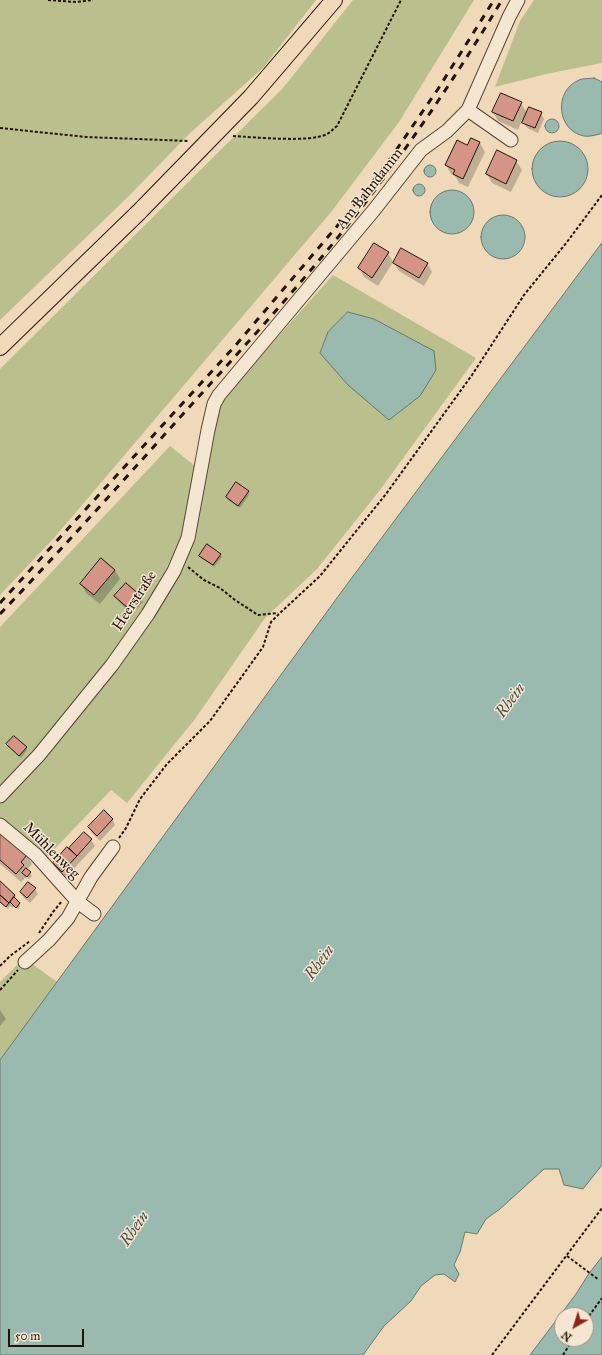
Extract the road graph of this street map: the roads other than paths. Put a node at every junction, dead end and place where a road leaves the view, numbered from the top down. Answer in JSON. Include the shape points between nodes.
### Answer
{"nodes":[{"id":1,"x":334,"y":0,"type":"edge"},
{"id":2,"x":518,"y":0,"type":"edge"},
{"id":3,"x":468,"y":110,"type":"junction"},
{"id":4,"x":511,"y":140,"type":"dead end"},
{"id":5,"x":0,"y":347,"type":"edge"},
{"id":6,"x":225,"y":387,"type":"joint"},
{"id":7,"x":0,"y":796,"type":"edge"},
{"id":8,"x":0,"y":825,"type":"edge"},
{"id":9,"x":113,"y":847,"type":"road end"},
{"id":10,"x":74,"y":897,"type":"junction"},
{"id":11,"x":94,"y":914,"type":"dead end"},
{"id":12,"x":25,"y":962,"type":"road end"}],
"edges":[{"from":1,"to":5,"type":"main road","via":[[251,97],[139,212]]},
{"from":2,"to":3,"type":"lane","name":"Am Bahndamm"},
{"from":3,"to":4,"type":"lane"},
{"from":3,"to":6,"type":"lane","name":"Am Bahndamm","via":[[447,131],[421,150],[352,238]]},
{"from":6,"to":7,"type":"lane","name":"Heerstraße","via":[[214,404],[188,538],[179,560],[148,614],[112,665],[39,755]]},
{"from":8,"to":10,"type":"lane","name":"Mühlenweg","via":[[36,855]]},
{"from":9,"to":10,"type":"lane","name":"Mühlenweg","via":[[82,892]]},
{"from":10,"to":11,"type":"lane","name":"Mühlenweg"},
{"from":10,"to":12,"type":"lane","via":[[68,918]]}]}
